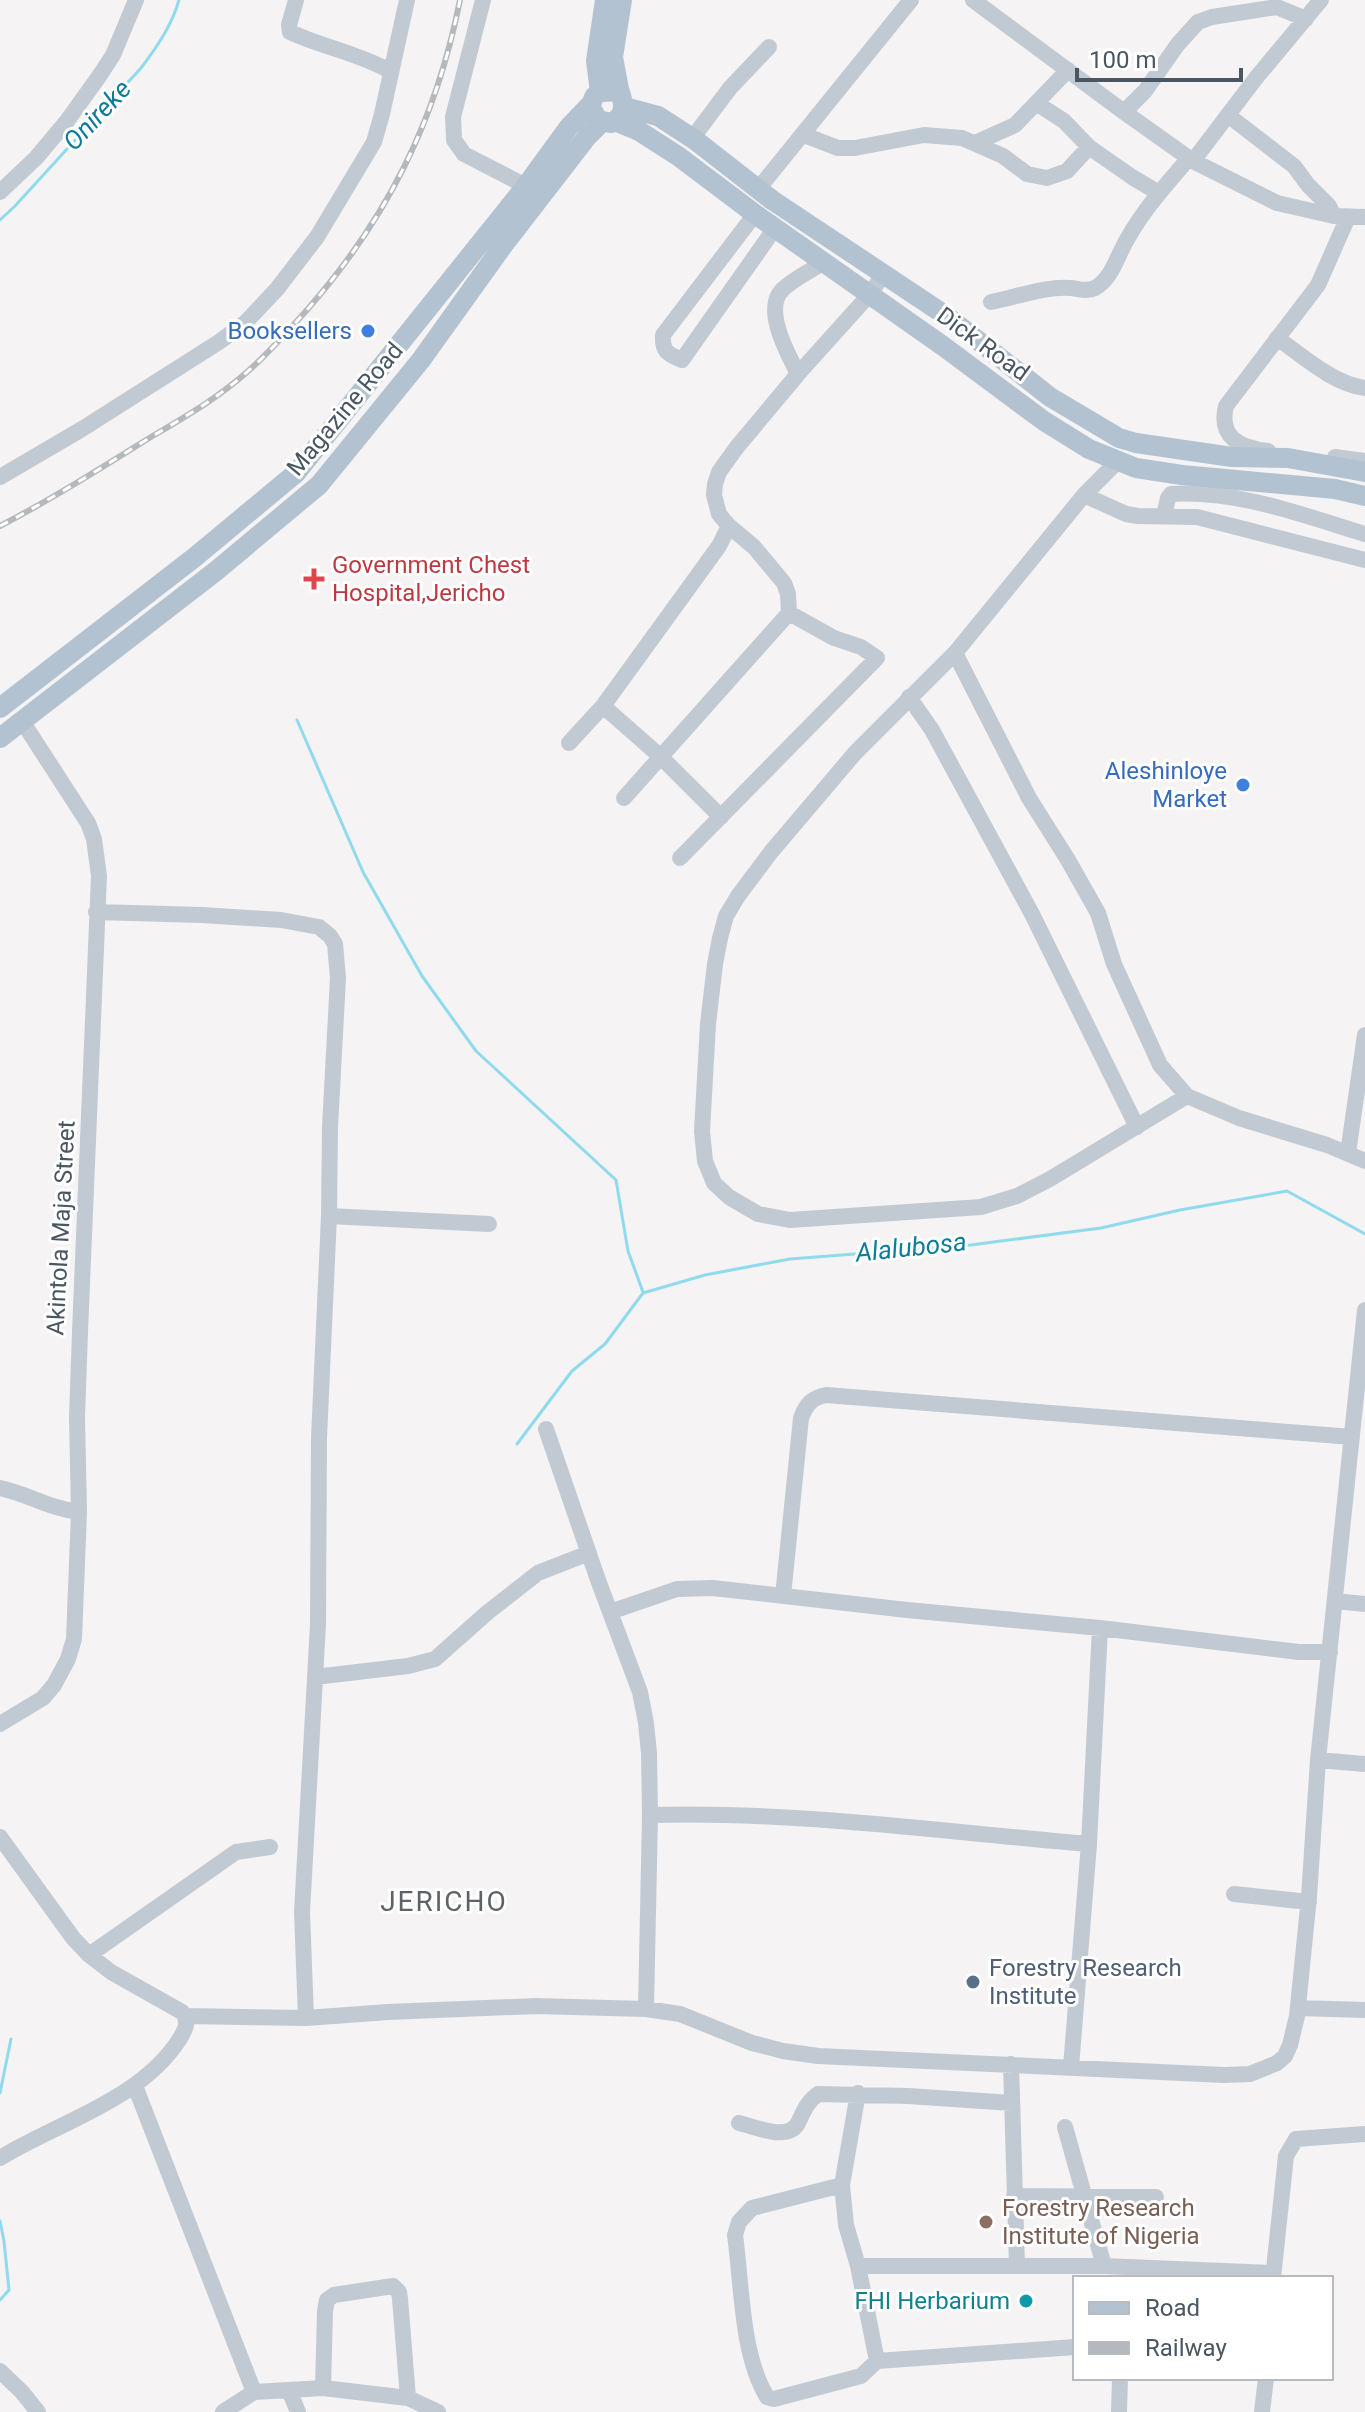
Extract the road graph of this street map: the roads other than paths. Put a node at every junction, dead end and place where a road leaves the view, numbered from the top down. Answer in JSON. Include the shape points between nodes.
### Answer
{"nodes":[{"id":1,"x":136,"y":0,"type":"edge"},
{"id":2,"x":296,"y":0,"type":"edge"},
{"id":3,"x":407,"y":0,"type":"edge"},
{"id":4,"x":483,"y":0,"type":"edge"},
{"id":5,"x":605,"y":0,"type":"edge"},
{"id":6,"x":622,"y":0,"type":"edge"},
{"id":7,"x":911,"y":0,"type":"edge"},
{"id":8,"x":973,"y":0,"type":"edge"},
{"id":9,"x":1321,"y":0,"type":"edge"},
{"id":10,"x":1306,"y":19,"type":"junction"},
{"id":11,"x":769,"y":47,"type":"dead end"},
{"id":12,"x":1068,"y":70,"type":"junction"},
{"id":13,"x":390,"y":71,"type":"junction"},
{"id":14,"x":1036,"y":103,"type":"junction"},
{"id":15,"x":609,"y":106,"type":"junction"},
{"id":16,"x":1124,"y":112,"type":"junction"},
{"id":17,"x":1229,"y":116,"type":"junction"},
{"id":18,"x":804,"y":135,"type":"junction"},
{"id":19,"x":695,"y":140,"type":"junction"},
{"id":20,"x":975,"y":143,"type":"junction"},
{"id":21,"x":1089,"y":147,"type":"junction"},
{"id":22,"x":1191,"y":160,"type":"junction"},
{"id":23,"x":526,"y":186,"type":"junction"},
{"id":24,"x":759,"y":188,"type":"junction"},
{"id":25,"x":0,"y":192,"type":"edge"},
{"id":26,"x":1159,"y":193,"type":"junction"},
{"id":27,"x":755,"y":214,"type":"junction"},
{"id":28,"x":1349,"y":217,"type":"edge"},
{"id":29,"x":775,"y":228,"type":"junction"},
{"id":30,"x":824,"y":262,"type":"junction"},
{"id":31,"x":884,"y":273,"type":"junction"},
{"id":32,"x":870,"y":294,"type":"junction"},
{"id":33,"x":991,"y":302,"type":"dead end"},
{"id":34,"x":1277,"y":338,"type":"junction"},
{"id":35,"x":798,"y":374,"type":"junction"},
{"id":36,"x":1365,"y":388,"type":"edge"},
{"id":37,"x":1365,"y":461,"type":"edge"},
{"id":38,"x":1117,"y":462,"type":"junction"},
{"id":39,"x":1339,"y":466,"type":"junction"},
{"id":40,"x":1365,"y":472,"type":"edge"},
{"id":41,"x":0,"y":477,"type":"edge"},
{"id":42,"x":1335,"y":489,"type":"junction"},
{"id":43,"x":1084,"y":495,"type":"junction"},
{"id":44,"x":1365,"y":496,"type":"edge"},
{"id":45,"x":1365,"y":505,"type":"edge"},
{"id":46,"x":1164,"y":516,"type":"junction"},
{"id":47,"x":729,"y":526,"type":"junction"},
{"id":48,"x":1365,"y":534,"type":"edge"},
{"id":49,"x":1365,"y":560,"type":"edge"},
{"id":50,"x":152,"y":591,"type":"junction"},
{"id":51,"x":163,"y":610,"type":"junction"},
{"id":52,"x":789,"y":613,"type":"junction"},
{"id":53,"x":955,"y":653,"type":"junction"},
{"id":54,"x":909,"y":697,"type":"junction"},
{"id":55,"x":603,"y":706,"type":"junction"},
{"id":56,"x":0,"y":708,"type":"edge"},
{"id":57,"x":22,"y":721,"type":"junction"},
{"id":58,"x":0,"y":738,"type":"edge"},
{"id":59,"x":569,"y":743,"type":"dead end"},
{"id":60,"x":661,"y":757,"type":"junction"},
{"id":61,"x":624,"y":798,"type":"dead end"},
{"id":62,"x":721,"y":817,"type":"junction"},
{"id":63,"x":680,"y":858,"type":"dead end"},
{"id":64,"x":96,"y":912,"type":"junction"},
{"id":65,"x":1365,"y":1035,"type":"edge"},
{"id":66,"x":1187,"y":1096,"type":"junction"},
{"id":67,"x":1137,"y":1127,"type":"junction"},
{"id":68,"x":1348,"y":1153,"type":"junction"},
{"id":69,"x":1365,"y":1161,"type":"edge"},
{"id":70,"x":329,"y":1216,"type":"junction"},
{"id":71,"x":489,"y":1224,"type":"dead end"},
{"id":72,"x":1365,"y":1310,"type":"edge"},
{"id":73,"x":546,"y":1429,"type":"dead end"},
{"id":74,"x":1352,"y":1437,"type":"junction"},
{"id":75,"x":0,"y":1488,"type":"edge"},
{"id":76,"x":79,"y":1512,"type":"junction"},
{"id":77,"x":589,"y":1553,"type":"junction"},
{"id":78,"x":783,"y":1596,"type":"junction"},
{"id":79,"x":1335,"y":1601,"type":"junction"},
{"id":80,"x":1365,"y":1604,"type":"edge"},
{"id":81,"x":610,"y":1612,"type":"junction"},
{"id":82,"x":1100,"y":1628,"type":"junction"},
{"id":83,"x":1330,"y":1652,"type":"junction"},
{"id":84,"x":315,"y":1677,"type":"junction"},
{"id":85,"x":0,"y":1724,"type":"edge"},
{"id":86,"x":1318,"y":1760,"type":"junction"},
{"id":87,"x":1365,"y":1764,"type":"edge"},
{"id":88,"x":650,"y":1815,"type":"junction"},
{"id":89,"x":0,"y":1837,"type":"edge"},
{"id":90,"x":1089,"y":1844,"type":"junction"},
{"id":91,"x":270,"y":1847,"type":"dead end"},
{"id":92,"x":1234,"y":1894,"type":"dead end"},
{"id":93,"x":1309,"y":1902,"type":"junction"},
{"id":94,"x":89,"y":1955,"type":"junction"},
{"id":95,"x":1298,"y":2008,"type":"junction"},
{"id":96,"x":646,"y":2009,"type":"junction"},
{"id":97,"x":1365,"y":2010,"type":"edge"},
{"id":98,"x":186,"y":2016,"type":"junction"},
{"id":99,"x":306,"y":2018,"type":"junction"},
{"id":100,"x":1011,"y":2064,"type":"junction"},
{"id":101,"x":1071,"y":2067,"type":"junction"},
{"id":102,"x":135,"y":2086,"type":"junction"},
{"id":103,"x":858,"y":2093,"type":"junction"},
{"id":104,"x":1012,"y":2103,"type":"junction"},
{"id":105,"x":739,"y":2123,"type":"dead end"},
{"id":106,"x":1065,"y":2127,"type":"dead end"},
{"id":107,"x":1365,"y":2134,"type":"edge"},
{"id":108,"x":0,"y":2158,"type":"edge"},
{"id":109,"x":842,"y":2185,"type":"junction"},
{"id":110,"x":1014,"y":2196,"type":"junction"},
{"id":111,"x":1156,"y":2197,"type":"dead end"},
{"id":112,"x":1084,"y":2198,"type":"junction"},
{"id":113,"x":858,"y":2266,"type":"junction"},
{"id":114,"x":1017,"y":2266,"type":"junction"},
{"id":115,"x":1104,"y":2266,"type":"junction"},
{"id":116,"x":1216,"y":2274,"type":"edge"},
{"id":117,"x":1273,"y":2275,"type":"edge"},
{"id":118,"x":1073,"y":2347,"type":"edge"},
{"id":119,"x":877,"y":2361,"type":"junction"},
{"id":120,"x":0,"y":2371,"type":"edge"},
{"id":121,"x":1120,"y":2380,"type":"edge"},
{"id":122,"x":1266,"y":2380,"type":"edge"},
{"id":123,"x":323,"y":2388,"type":"junction"},
{"id":124,"x":289,"y":2390,"type":"junction"},
{"id":125,"x":254,"y":2392,"type":"junction"},
{"id":126,"x":408,"y":2398,"type":"junction"},
{"id":127,"x":38,"y":2412,"type":"edge"},
{"id":128,"x":223,"y":2412,"type":"edge"},
{"id":129,"x":298,"y":2412,"type":"edge"},
{"id":130,"x":438,"y":2412,"type":"edge"},
{"id":131,"x":1119,"y":2412,"type":"edge"},
{"id":132,"x":1262,"y":2412,"type":"edge"}],
"edges":[{"from":1,"to":25,"type":"street","via":[[100,75],[36,158]]},
{"from":2,"to":13,"type":"street","via":[[290,32]]},
{"from":3,"to":13,"type":"street"},
{"from":4,"to":23,"type":"street","via":[[453,117],[454,140],[464,154]]},
{"from":5,"to":15,"type":"main road","via":[[596,61]]},
{"from":6,"to":15,"type":"main road"},
{"from":7,"to":18,"type":"street"},
{"from":8,"to":12,"type":"street"},
{"from":9,"to":10,"type":"street"},
{"from":10,"to":16,"type":"street","via":[[1277,7],[1198,22]]},
{"from":10,"to":17,"type":"street"},
{"from":11,"to":19,"type":"street","via":[[730,88]]},
{"from":12,"to":14,"type":"street"},
{"from":12,"to":16,"type":"street"},
{"from":13,"to":41,"type":"street","via":[[370,149],[317,237],[270,297],[219,342]]},
{"from":14,"to":20,"type":"street","via":[[1015,125]]},
{"from":14,"to":21,"type":"street","via":[[1064,121]]},
{"from":15,"to":19,"type":"main road","name":"Dick Road","via":[[658,116]]},
{"from":15,"to":23,"type":"main road","name":"Magazine Road","via":[[569,127]]},
{"from":15,"to":27,"type":"main road","name":"Dick Road"},
{"from":15,"to":51,"type":"main road","name":"Magazine Road","via":[[333,470]]},
{"from":16,"to":22,"type":"street"},
{"from":17,"to":22,"type":"street"},
{"from":17,"to":28,"type":"street","via":[[1294,166],[1329,206]]},
{"from":18,"to":20,"type":"street","via":[[838,148],[924,135]]},
{"from":18,"to":24,"type":"street"},
{"from":19,"to":24,"type":"main road","name":"Dick Road"},
{"from":20,"to":21,"type":"street","via":[[1027,174],[1047,178],[1067,171]]},
{"from":21,"to":26,"type":"street"},
{"from":22,"to":26,"type":"street"},
{"from":22,"to":28,"type":"street","via":[[1277,203]]},
{"from":23,"to":50,"type":"main road","name":"Magazine Road","via":[[296,473]]},
{"from":24,"to":31,"type":"main road","name":"Dick Road"},
{"from":26,"to":33,"type":"street","via":[[1096,287]]},
{"from":27,"to":29,"type":"main road","name":"Dick Road"},
{"from":27,"to":29,"type":"street","via":[[663,335],[665,351],[682,360]]},
{"from":28,"to":34,"type":"street","via":[[1318,285]]},
{"from":29,"to":30,"type":"main road","name":"Dick Road"},
{"from":30,"to":32,"type":"main road","name":"Dick Road"},
{"from":30,"to":35,"type":"street","via":[[782,289],[774,305],[778,329]]},
{"from":31,"to":32,"type":"street"},
{"from":31,"to":39,"type":"main road","name":"Dick Road","via":[[1050,397],[1119,438],[1232,457]]},
{"from":32,"to":35,"type":"street"},
{"from":32,"to":38,"type":"main road","name":"Dick Road","via":[[1069,438]]},
{"from":34,"to":36,"type":"street","via":[[1339,380]]},
{"from":34,"to":37,"type":"street","via":[[1226,406],[1230,437],[1244,447]]},
{"from":35,"to":47,"type":"street","via":[[719,472],[714,495]]},
{"from":38,"to":42,"type":"main road","name":"Dick Road","via":[[1182,475]]},
{"from":38,"to":43,"type":"street"},
{"from":39,"to":40,"type":"main road","name":"Dick Road"},
{"from":39,"to":42,"type":"street"},
{"from":42,"to":44,"type":"main road","name":"Dick Road"},
{"from":42,"to":45,"type":"street","via":[[1336,495]]},
{"from":43,"to":46,"type":"street","via":[[1126,514]]},
{"from":43,"to":53,"type":"street"},
{"from":46,"to":48,"type":"street","via":[[1171,494],[1206,493]]},
{"from":46,"to":49,"type":"street","via":[[1197,517]]},
{"from":47,"to":52,"type":"street","via":[[784,583]]},
{"from":47,"to":55,"type":"street"},
{"from":50,"to":51,"type":"main road"},
{"from":50,"to":56,"type":"main road","name":"Magazine Road"},
{"from":51,"to":57,"type":"main road","name":"Magazine Road"},
{"from":52,"to":60,"type":"street"},
{"from":52,"to":62,"type":"street","via":[[877,658]]},
{"from":53,"to":54,"type":"street"},
{"from":53,"to":66,"type":"street","via":[[1015,774],[1092,902],[1160,1065]]},
{"from":54,"to":67,"type":"street","via":[[1032,914]]},
{"from":54,"to":67,"type":"street","via":[[771,852],[726,916],[708,1024],[702,1131],[714,1183],[758,1214],[790,1220],[981,1207],[1017,1196]]},
{"from":55,"to":59,"type":"street"},
{"from":55,"to":60,"type":"street"},
{"from":57,"to":58,"type":"main road","name":"Magazine Road"},
{"from":57,"to":64,"type":"street","name":"Akintola Maja Street","via":[[94,839]]},
{"from":60,"to":61,"type":"street"},
{"from":60,"to":62,"type":"street"},
{"from":62,"to":63,"type":"street"},
{"from":64,"to":70,"type":"street","via":[[281,920],[319,927],[330,936],[338,978]]},
{"from":64,"to":76,"type":"street","name":"Akintola Maja Street","via":[[78,1403]]},
{"from":65,"to":68,"type":"street"},
{"from":66,"to":67,"type":"street"},
{"from":66,"to":68,"type":"street"},
{"from":68,"to":69,"type":"street"},
{"from":70,"to":71,"type":"street"},
{"from":70,"to":84,"type":"street"},
{"from":72,"to":74,"type":"street"},
{"from":73,"to":77,"type":"street"},
{"from":74,"to":78,"type":"street","via":[[816,1397],[804,1410],[799,1430]]},
{"from":74,"to":79,"type":"street"},
{"from":75,"to":76,"type":"street"},
{"from":76,"to":85,"type":"street","name":"Akintola Maja Street","via":[[74,1639],[68,1659],[43,1698]]},
{"from":77,"to":81,"type":"street"},
{"from":77,"to":84,"type":"street","via":[[538,1573],[435,1659]]},
{"from":78,"to":81,"type":"street","via":[[677,1589]]},
{"from":78,"to":82,"type":"street"},
{"from":79,"to":80,"type":"street"},
{"from":79,"to":83,"type":"street"},
{"from":81,"to":88,"type":"street","via":[[640,1692],[649,1753]]},
{"from":82,"to":83,"type":"street"},
{"from":82,"to":90,"type":"street"},
{"from":83,"to":86,"type":"street"},
{"from":84,"to":99,"type":"street","via":[[302,1912]]},
{"from":86,"to":87,"type":"street"},
{"from":86,"to":93,"type":"street"},
{"from":88,"to":90,"type":"street","via":[[769,1817]]},
{"from":88,"to":96,"type":"street"},
{"from":89,"to":94,"type":"street"},
{"from":90,"to":101,"type":"street"},
{"from":91,"to":94,"type":"street","via":[[236,1852]]},
{"from":92,"to":93,"type":"street"},
{"from":93,"to":95,"type":"street"},
{"from":94,"to":98,"type":"street"},
{"from":95,"to":97,"type":"street"},
{"from":95,"to":101,"type":"street","via":[[1285,2056],[1260,2071],[1224,2075]]},
{"from":96,"to":99,"type":"street","via":[[536,2006]]},
{"from":96,"to":100,"type":"street","via":[[680,2014],[783,2051]]},
{"from":98,"to":99,"type":"street"},
{"from":98,"to":102,"type":"street","via":[[187,2026],[169,2055]]},
{"from":100,"to":101,"type":"street"},
{"from":100,"to":104,"type":"street"},
{"from":102,"to":108,"type":"street"},
{"from":102,"to":125,"type":"street"},
{"from":103,"to":104,"type":"street"},
{"from":103,"to":105,"type":"street","via":[[818,2094],[791,2132]]},
{"from":103,"to":109,"type":"street"},
{"from":104,"to":110,"type":"street"},
{"from":106,"to":112,"type":"street"},
{"from":107,"to":117,"type":"street","via":[[1296,2139],[1289,2148]]},
{"from":109,"to":113,"type":"street"},
{"from":109,"to":119,"type":"street","via":[[752,2208],[739,2222],[735,2235],[749,2353],[761,2386],[774,2399],[861,2376]]},
{"from":110,"to":112,"type":"street"},
{"from":110,"to":114,"type":"street"},
{"from":111,"to":112,"type":"street"},
{"from":112,"to":115,"type":"street"},
{"from":113,"to":114,"type":"street"},
{"from":113,"to":119,"type":"street"},
{"from":114,"to":115,"type":"street"},
{"from":115,"to":116,"type":"street"},
{"from":116,"to":117,"type":"street"},
{"from":118,"to":119,"type":"street"},
{"from":120,"to":127,"type":"street"},
{"from":121,"to":131,"type":"street"},
{"from":122,"to":132,"type":"street"},
{"from":123,"to":124,"type":"street"},
{"from":123,"to":126,"type":"street"},
{"from":123,"to":126,"type":"street","via":[[327,2300],[393,2286],[400,2299]]},
{"from":124,"to":125,"type":"street"},
{"from":124,"to":129,"type":"street"},
{"from":125,"to":128,"type":"street"},
{"from":126,"to":130,"type":"street"}]}
